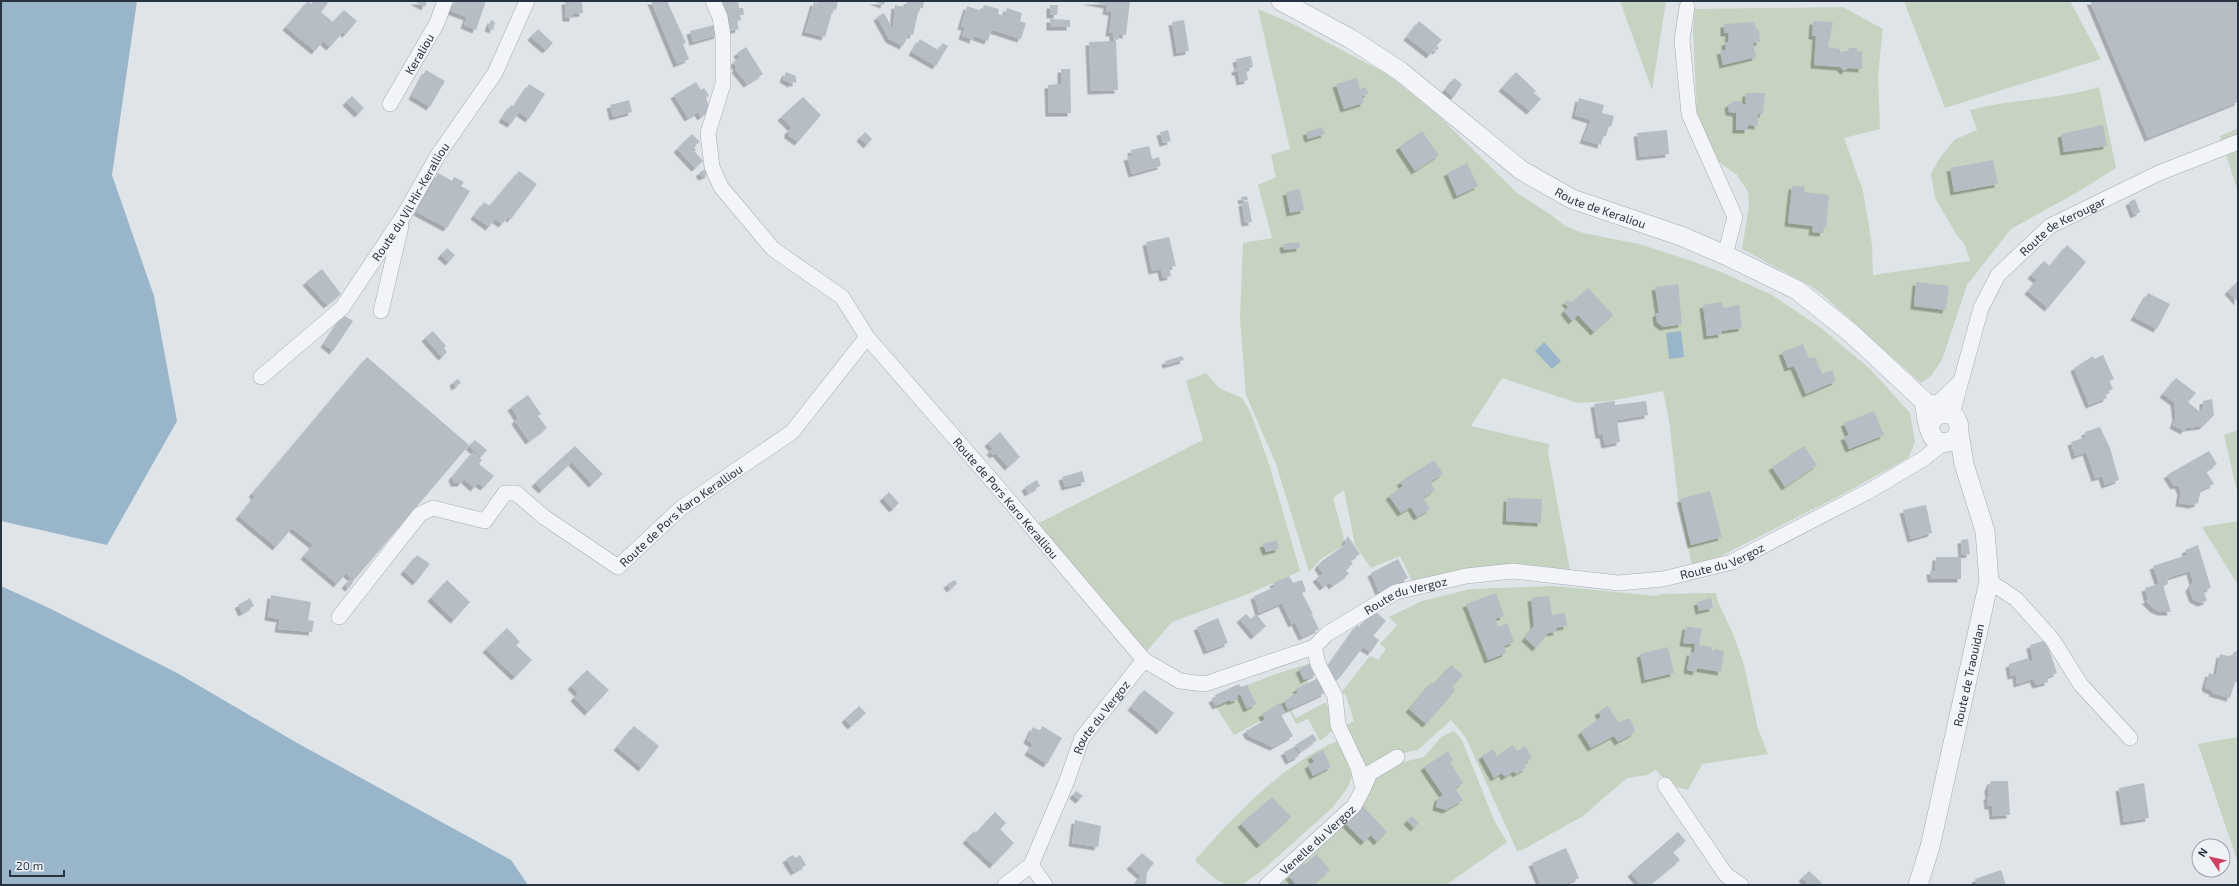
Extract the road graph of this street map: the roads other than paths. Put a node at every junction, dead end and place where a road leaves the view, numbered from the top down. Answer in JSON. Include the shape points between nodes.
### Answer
{"nodes":[{"id":1,"x":444,"y":1,"type":"edge"},
{"id":2,"x":527,"y":1,"type":"edge"},
{"id":3,"x":713,"y":1,"type":"edge"},
{"id":4,"x":1281,"y":1,"type":"edge"},
{"id":5,"x":1687,"y":7,"type":"dead end"},
{"id":6,"x":390,"y":104,"type":"dead end"},
{"id":7,"x":2238,"y":142,"type":"edge"},
{"id":8,"x":404,"y":215,"type":"junction"},
{"id":9,"x":1725,"y":255,"type":"junction"},
{"id":10,"x":381,"y":311,"type":"dead end"},
{"id":11,"x":867,"y":337,"type":"junction"},
{"id":12,"x":261,"y":377,"type":"dead end"},
{"id":13,"x":1960,"y":382,"type":"junction"},
{"id":14,"x":1941,"y":426,"type":"junction"},
{"id":15,"x":1989,"y":581,"type":"junction"},
{"id":16,"x":339,"y":617,"type":"dead end"},
{"id":17,"x":1314,"y":647,"type":"junction"},
{"id":18,"x":1144,"y":660,"type":"junction"},
{"id":19,"x":2130,"y":738,"type":"dead end"},
{"id":20,"x":1397,"y":757,"type":"dead end"},
{"id":21,"x":1665,"y":785,"type":"dead end"},
{"id":22,"x":1363,"y":789,"type":"junction"},
{"id":23,"x":1031,"y":865,"type":"junction"},
{"id":24,"x":1005,"y":885,"type":"edge"},
{"id":25,"x":1045,"y":885,"type":"edge"},
{"id":26,"x":1267,"y":885,"type":"edge"},
{"id":27,"x":1741,"y":885,"type":"edge"},
{"id":28,"x":1918,"y":885,"type":"edge"}],
"edges":[{"from":1,"to":6,"type":"street","name":"Keraliou","via":[[437,23]]},
{"from":2,"to":8,"type":"street","name":"Route du Vil Hir-Keralliou","via":[[495,73],[438,155]]},
{"from":3,"to":11,"type":"street","name":"Route de Pors Karo Keralliou","via":[[720,18],[724,51],[723,84],[708,133],[712,167],[721,186],[773,249],[842,297]]},
{"from":4,"to":9,"type":"street","name":"Route de Keraliou","via":[[1351,39],[1400,71],[1527,174],[1572,199],[1682,236]]},
{"from":5,"to":9,"type":"street","via":[[1682,40],[1689,114],[1735,217]]},
{"from":7,"to":13,"type":"street","name":"Route de Kerougar","via":[[2159,173],[2050,226],[1998,275],[1981,308]]},
{"from":8,"to":10,"type":"street"},
{"from":8,"to":12,"type":"street","name":"Route du Vil Hir-Keralliou","via":[[342,308]]},
{"from":9,"to":14,"type":"street","name":"Route de Keraliou","via":[[1797,290],[1851,333]]},
{"from":11,"to":16,"type":"street","name":"Route de Pors Karo Keralliou","via":[[792,432],[681,508],[618,567],[544,517],[516,493],[505,493],[485,521],[433,508],[420,514]]},
{"from":11,"to":18,"type":"street","name":"Route de Pors Karo Keralliou"},
{"from":13,"to":14,"type":"street","name":"Route de Kerougar"},
{"from":13,"to":14,"type":"street","via":[[1938,403]]},
{"from":14,"to":15,"type":"street","name":"Route de Traouidan","via":[[1964,464],[1985,531]]},
{"from":14,"to":17,"type":"street","name":"Route du Vergoz","via":[[1922,460],[1871,490],[1732,562],[1663,579],[1618,583],[1513,571],[1466,576],[1396,592],[1327,634]]},
{"from":15,"to":19,"type":"street","via":[[2016,598],[2052,638],[2081,685]]},
{"from":15,"to":28,"type":"street","name":"Route de Traouidan","via":[[1930,847]]},
{"from":17,"to":18,"type":"street","name":"Route du Vergoz","via":[[1205,684],[1180,681]]},
{"from":17,"to":22,"type":"street","via":[[1318,664],[1335,696],[1338,725],[1358,767]]},
{"from":18,"to":23,"type":"street","name":"Route du Vergoz","via":[[1082,738]]},
{"from":20,"to":22,"type":"street","name":"Venelle du Vergoz","via":[[1370,773]]},
{"from":21,"to":27,"type":"street","via":[[1726,875]]},
{"from":22,"to":26,"type":"street","name":"Venelle du Vergoz","via":[[1354,806]]},
{"from":23,"to":24,"type":"street"},
{"from":23,"to":25,"type":"street"}]}
